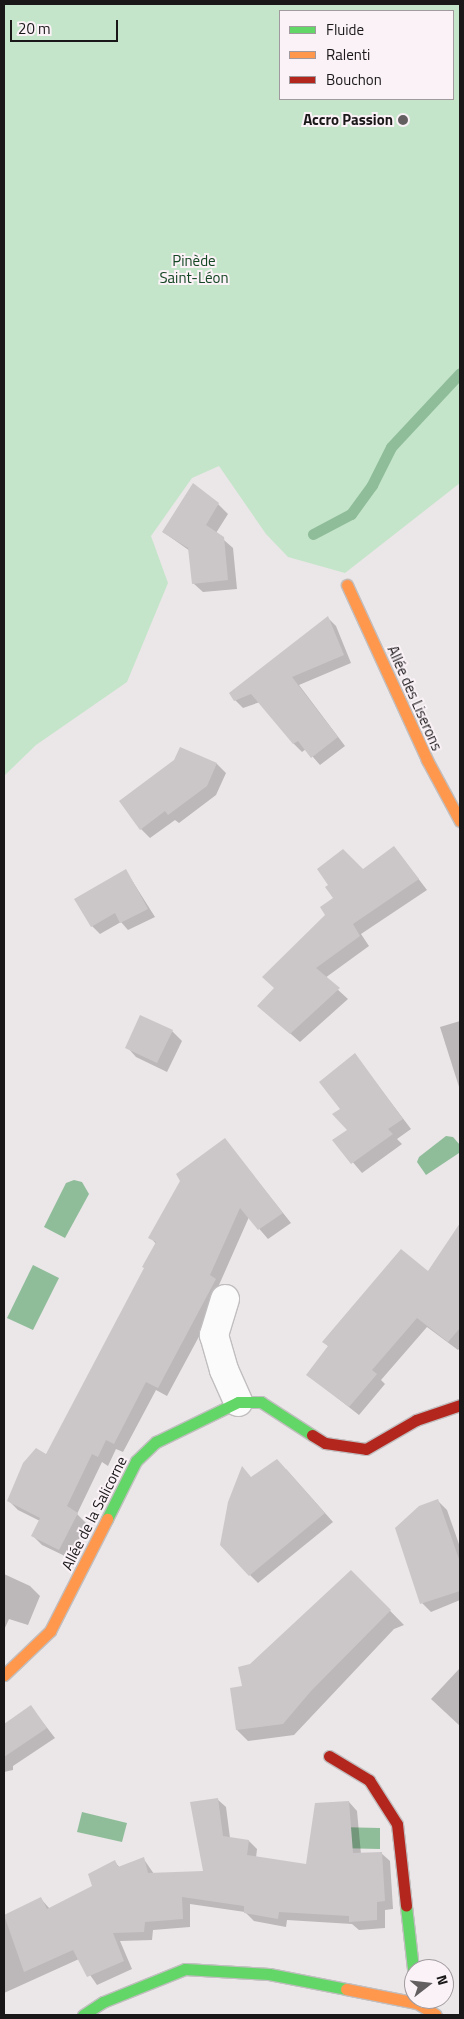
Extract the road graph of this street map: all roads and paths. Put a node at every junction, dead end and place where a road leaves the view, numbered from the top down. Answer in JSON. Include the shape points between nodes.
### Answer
{"nodes":[{"id":1,"x":347,"y":585,"type":"dead end"},
{"id":2,"x":460,"y":821,"type":"edge"},
{"id":3,"x":224,"y":1299,"type":"dead end"},
{"id":4,"x":238,"y":1402,"type":"junction"},
{"id":5,"x":460,"y":1405,"type":"edge"},
{"id":6,"x":4,"y":1675,"type":"edge"},
{"id":7,"x":329,"y":1756,"type":"dead end"},
{"id":8,"x":416,"y":1959,"type":"edge"},
{"id":9,"x":404,"y":1995,"type":"edge"},
{"id":10,"x":83,"y":2015,"type":"edge"}],
"edges":[{"from":1,"to":2,"type":"street","name":"Allée des Liserons","via":[[427,760]]},
{"from":3,"to":4,"type":"street","via":[[214,1335]]},
{"from":4,"to":5,"type":"street","name":"Allée de la Salicorne","via":[[262,1402],[325,1443],[366,1449],[416,1420]]},
{"from":4,"to":6,"type":"street","name":"Allée de la Salicorne","via":[[156,1442],[136,1461],[50,1631]]},
{"from":7,"to":8,"type":"street","via":[[369,1780],[397,1824]]},
{"from":9,"to":10,"type":"street","via":[[270,1974],[185,1969],[103,2002]]}]}
